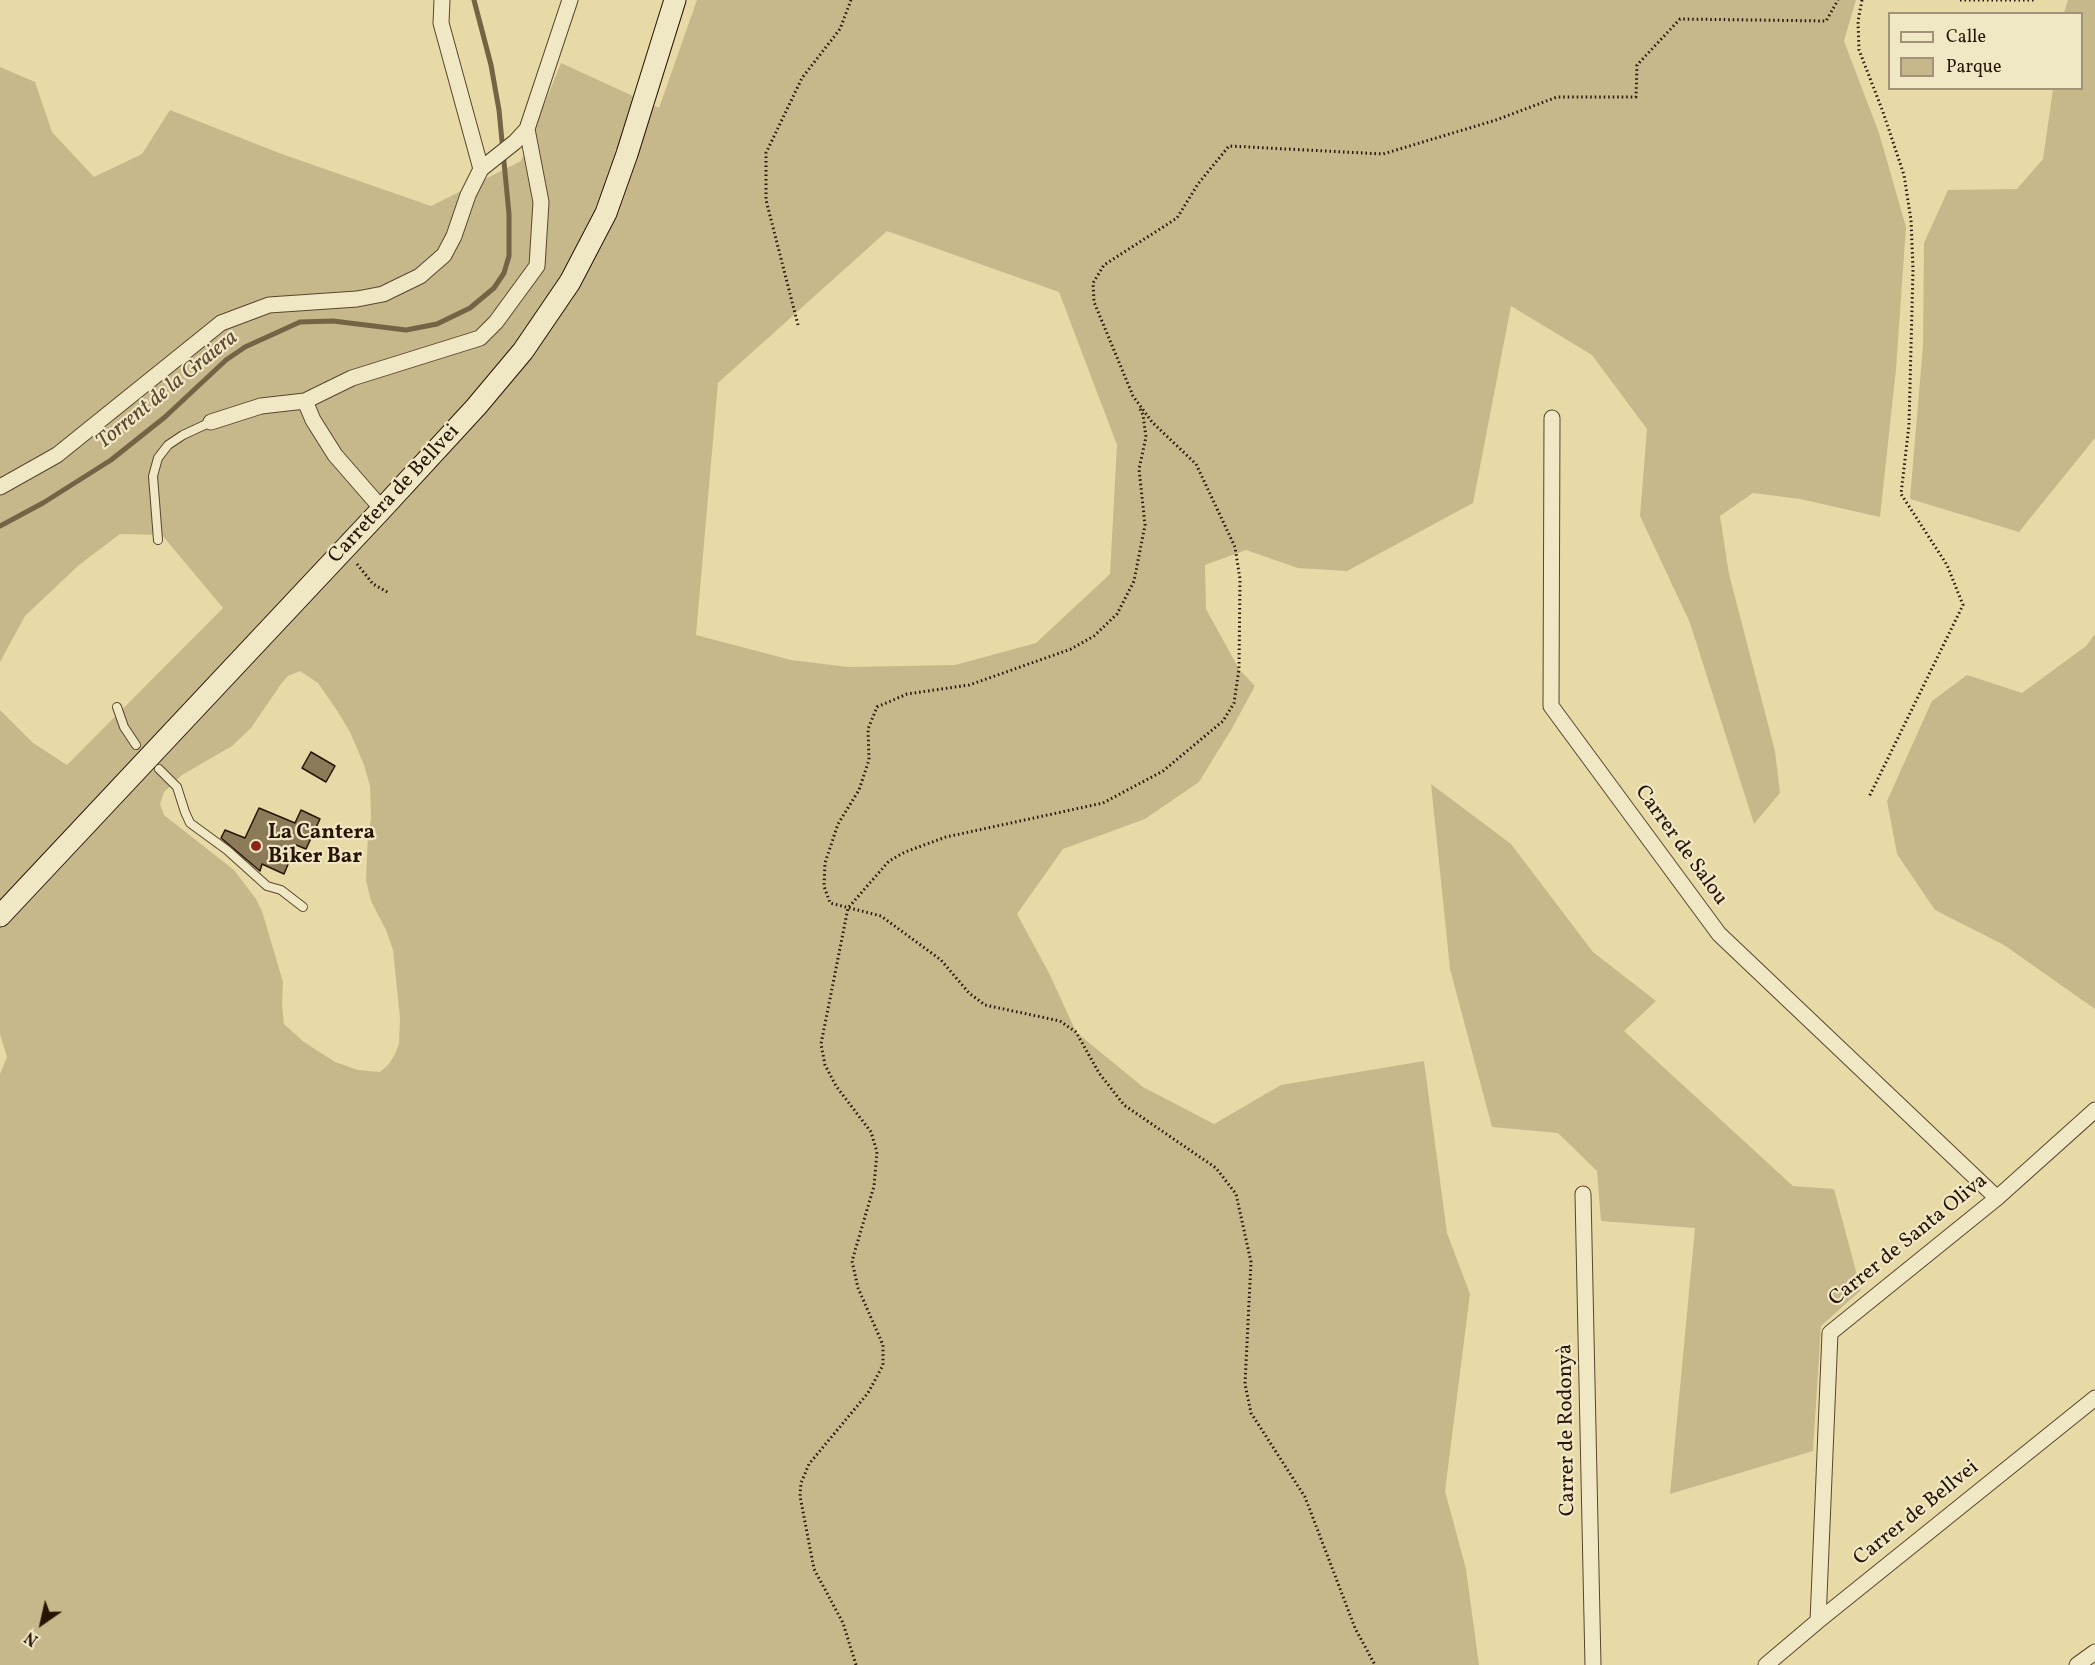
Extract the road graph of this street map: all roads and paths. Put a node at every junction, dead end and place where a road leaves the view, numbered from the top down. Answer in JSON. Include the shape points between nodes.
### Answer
{"nodes":[{"id":1,"x":442,"y":0,"type":"edge"},
{"id":2,"x":570,"y":0,"type":"edge"},
{"id":3,"x":675,"y":0,"type":"edge"},
{"id":4,"x":851,"y":0,"type":"edge"},
{"id":5,"x":1838,"y":0,"type":"edge"},
{"id":6,"x":1862,"y":0,"type":"edge"},
{"id":7,"x":1960,"y":0,"type":"edge"},
{"id":8,"x":2035,"y":0,"type":"edge"},
{"id":9,"x":527,"y":129,"type":"junction"},
{"id":10,"x":481,"y":169,"type":"junction"},
{"id":11,"x":798,"y":325,"type":"dead end"},
{"id":12,"x":1133,"y":396,"type":"junction"},
{"id":13,"x":305,"y":401,"type":"junction"},
{"id":14,"x":1552,"y":418,"type":"dead end"},
{"id":15,"x":212,"y":422,"type":"joint"},
{"id":16,"x":0,"y":487,"type":"edge"},
{"id":17,"x":382,"y":509,"type":"junction"},
{"id":18,"x":158,"y":540,"type":"dead end"},
{"id":19,"x":347,"y":546,"type":"junction"},
{"id":20,"x":389,"y":593,"type":"dead end"},
{"id":21,"x":117,"y":707,"type":"dead end"},
{"id":22,"x":136,"y":745,"type":"dead end"},
{"id":23,"x":159,"y":769,"type":"dead end"},
{"id":24,"x":1869,"y":797,"type":"dead end"},
{"id":25,"x":303,"y":907,"type":"dead end"},
{"id":26,"x":848,"y":908,"type":"junction"},
{"id":27,"x":0,"y":916,"type":"edge"},
{"id":28,"x":2095,"y":1110,"type":"edge"},
{"id":29,"x":1584,"y":1194,"type":"dead end"},
{"id":30,"x":1997,"y":1198,"type":"junction"},
{"id":31,"x":2095,"y":1398,"type":"edge"},
{"id":32,"x":1818,"y":1621,"type":"junction"},
{"id":33,"x":2095,"y":1652,"type":"edge"},
{"id":34,"x":856,"y":1665,"type":"edge"},
{"id":35,"x":1375,"y":1665,"type":"edge"},
{"id":36,"x":1593,"y":1665,"type":"edge"},
{"id":37,"x":1766,"y":1665,"type":"edge"},
{"id":38,"x":2078,"y":1665,"type":"edge"}],
"edges":[{"from":1,"to":10,"type":"street","via":[[441,23]]},
{"from":2,"to":9,"type":"street"},
{"from":3,"to":17,"type":"main road","name":"Carretera de Bellvei","via":[[606,213],[570,282],[523,351]]},
{"from":4,"to":11,"type":"path","via":[[840,29],[802,78],[766,153],[766,200]]},
{"from":5,"to":12,"type":"path","via":[[1826,21],[1680,19],[1637,65],[1636,97],[1557,97],[1383,154],[1229,146],[1177,218],[1104,265],[1093,283],[1094,302]]},
{"from":6,"to":24,"type":"path","via":[[1859,50],[1904,175],[1911,220],[1909,425],[1901,494],[1947,565],[1963,605]]},
{"from":7,"to":8,"type":"path"},
{"from":9,"to":10,"type":"street"},
{"from":9,"to":13,"type":"street","via":[[541,202],[537,266],[496,322],[480,338],[352,378]]},
{"from":10,"to":16,"type":"street","via":[[444,255],[420,276],[383,294],[269,304],[221,323],[57,455]]},
{"from":12,"to":26,"type":"path","via":[[1143,415],[1146,436],[1139,469],[1145,525],[1134,581],[1117,614],[1094,636],[1071,649],[969,685],[907,694],[878,708],[868,729],[869,760],[859,790],[838,824],[825,863],[824,886],[830,903]]},
{"from":12,"to":26,"type":"path","via":[[1152,422],[1196,464],[1235,547],[1240,579],[1239,669],[1234,704],[1223,721],[1163,771],[1103,803],[946,837],[905,852],[889,861]]},
{"from":13,"to":15,"type":"street","via":[[261,406]]},
{"from":13,"to":17,"type":"street","via":[[335,455]]},
{"from":14,"to":30,"type":"street","name":"Carrer de Salou","via":[[1551,706],[1719,934]]},
{"from":15,"to":18,"type":"lane","via":[[183,435],[158,458],[153,476]]},
{"from":17,"to":19,"type":"main road","name":"Carretera de Bellvei"},
{"from":19,"to":20,"type":"path","via":[[361,571]]},
{"from":19,"to":27,"type":"main road","name":"Carretera de Bellvei"},
{"from":21,"to":22,"type":"lane"},
{"from":23,"to":25,"type":"lane","via":[[177,787],[190,823],[267,886],[281,890]]},
{"from":26,"to":34,"type":"path","via":[[821,1044],[825,1065],[871,1132],[877,1152],[874,1186],[852,1261],[858,1288],[883,1345],[883,1365],[868,1393],[809,1464],[800,1496],[814,1569],[843,1623]]},
{"from":26,"to":35,"type":"path","via":[[881,916],[940,960],[985,1005],[1060,1022],[1076,1032],[1099,1073],[1124,1105],[1216,1168],[1236,1194],[1251,1262],[1245,1384],[1251,1413],[1305,1497],[1355,1628]]},
{"from":28,"to":30,"type":"street","name":"Carrer de Santa Oliva"},
{"from":29,"to":36,"type":"street","name":"Carrer de Rodonyà"},
{"from":30,"to":32,"type":"street","name":"Carrer de Santa Oliva","via":[[1830,1333]]},
{"from":31,"to":32,"type":"street","name":"Carrer de Bellvei"},
{"from":32,"to":37,"type":"street","name":"Carrer de Bellvei"},
{"from":33,"to":38,"type":"street"}]}
